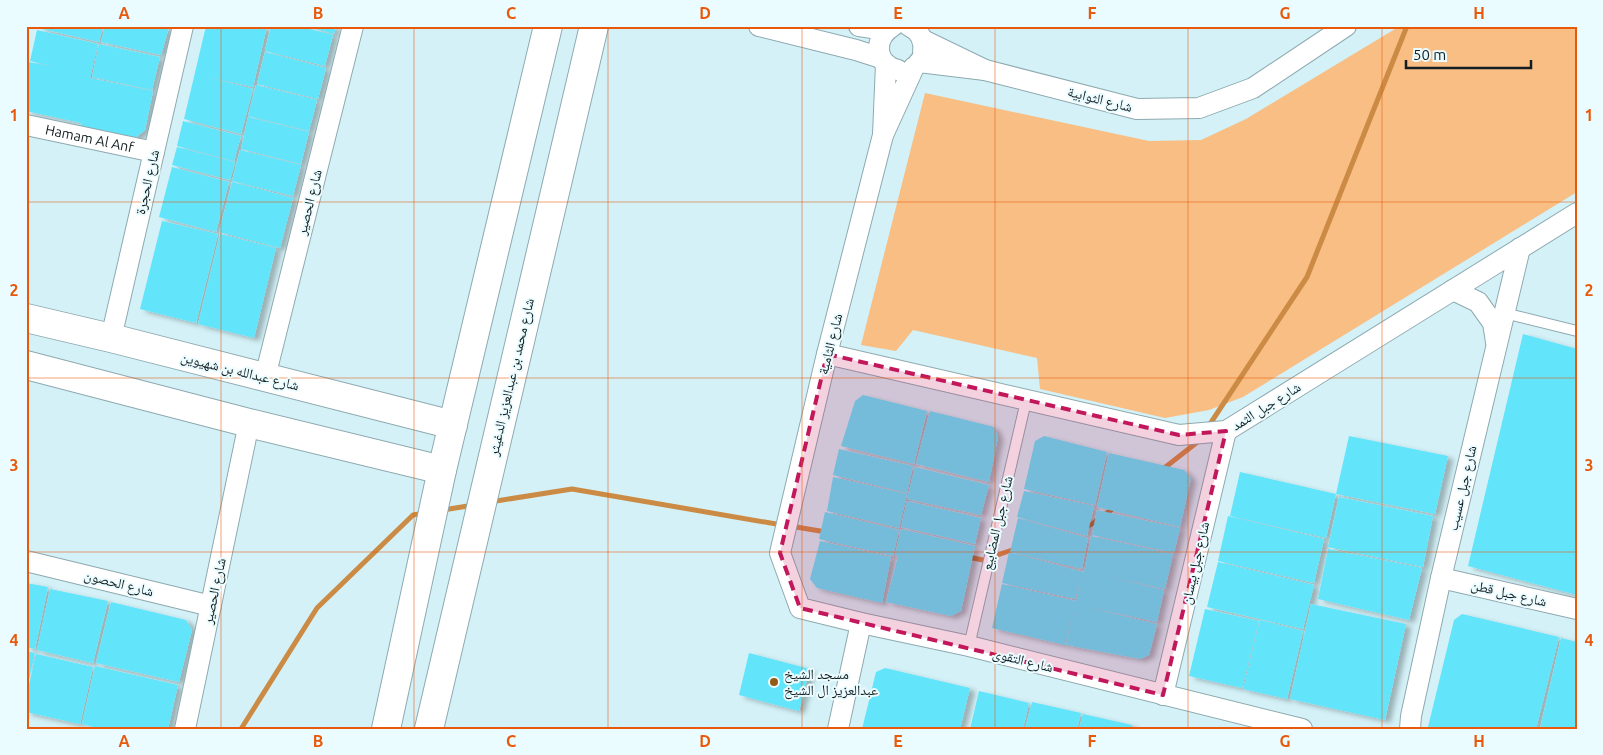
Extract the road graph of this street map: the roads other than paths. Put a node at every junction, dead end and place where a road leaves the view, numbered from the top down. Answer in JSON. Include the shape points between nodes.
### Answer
{"nodes":[{"id":1,"x":184,"y":26,"type":"edge"},
{"id":2,"x":353,"y":26,"type":"edge"},
{"id":3,"x":548,"y":26,"type":"edge"},
{"id":4,"x":594,"y":26,"type":"edge"},
{"id":5,"x":759,"y":26,"type":"edge"},
{"id":6,"x":1346,"y":26,"type":"edge"},
{"id":7,"x":861,"y":27,"type":"edge"},
{"id":8,"x":891,"y":27,"type":"edge"},
{"id":9,"x":916,"y":30,"type":"edge"},
{"id":10,"x":883,"y":61,"type":"junction"},
{"id":11,"x":916,"y":64,"type":"junction"},
{"id":12,"x":985,"y":70,"type":"junction"},
{"id":13,"x":26,"y":125,"type":"edge"},
{"id":14,"x":883,"y":135,"type":"junction"},
{"id":15,"x":154,"y":152,"type":"junction"},
{"id":16,"x":1577,"y":213,"type":"edge"},
{"id":17,"x":1520,"y":248,"type":"junction"},
{"id":18,"x":1453,"y":290,"type":"junction"},
{"id":19,"x":1504,"y":314,"type":"junction"},
{"id":20,"x":26,"y":318,"type":"edge"},
{"id":21,"x":1577,"y":331,"type":"edge"},
{"id":22,"x":111,"y":338,"type":"junction"},
{"id":23,"x":1496,"y":344,"type":"junction"},
{"id":24,"x":827,"y":354,"type":"junction"},
{"id":25,"x":26,"y":364,"type":"edge"},
{"id":26,"x":265,"y":377,"type":"junction"},
{"id":27,"x":1026,"y":401,"type":"junction"},
{"id":28,"x":249,"y":423,"type":"junction"},
{"id":29,"x":453,"y":425,"type":"junction"},
{"id":30,"x":1226,"y":431,"type":"junction"},
{"id":31,"x":442,"y":470,"type":"junction"},
{"id":32,"x":780,"y":553,"type":"joint"},
{"id":33,"x":26,"y":561,"type":"edge"},
{"id":34,"x":1441,"y":578,"type":"junction"},
{"id":35,"x":211,"y":606,"type":"junction"},
{"id":36,"x":1577,"y":609,"type":"edge"},
{"id":37,"x":861,"y":623,"type":"junction"},
{"id":38,"x":969,"y":646,"type":"junction"},
{"id":39,"x":1163,"y":695,"type":"junction"},
{"id":40,"x":185,"y":729,"type":"edge"},
{"id":41,"x":386,"y":729,"type":"edge"},
{"id":42,"x":429,"y":729,"type":"edge"},
{"id":43,"x":838,"y":729,"type":"edge"},
{"id":44,"x":1302,"y":729,"type":"edge"},
{"id":45,"x":1410,"y":729,"type":"edge"}],
"edges":[{"from":1,"to":15,"type":"street","name":"شارع الحجرة"},
{"from":2,"to":26,"type":"street","name":"شارع الحصير"},
{"from":3,"to":29,"type":"street"},
{"from":4,"to":42,"type":"street","name":"شارع محمد بن عبدالعزيز الدغيثر"},
{"from":5,"to":10,"type":"street","via":[[856,50]]},
{"from":6,"to":12,"type":"street","name":"شارع الثوابية","via":[[1253,88],[1199,108],[1136,109]]},
{"from":7,"to":8,"type":"street"},
{"from":8,"to":10,"type":"street","via":[[881,36],[879,43],[878,51]]},
{"from":9,"to":11,"type":"street","via":[[923,55]]},
{"from":9,"to":12,"type":"street"},
{"from":10,"to":11,"type":"street","via":[[900,70]]},
{"from":10,"to":14,"type":"street"},
{"from":11,"to":12,"type":"street"},
{"from":11,"to":14,"type":"street"},
{"from":13,"to":15,"type":"street","name":"Hamam Al Anf"},
{"from":14,"to":24,"type":"street","name":"شارع الثامية"},
{"from":15,"to":22,"type":"street","name":"شارع الحجرة"},
{"from":16,"to":17,"type":"street","name":"شارع جبل الثمد"},
{"from":17,"to":18,"type":"street","name":"شارع جبل الثمد"},
{"from":17,"to":19,"type":"street","name":"شارع جبل عسيب"},
{"from":18,"to":23,"type":"street","via":[[1478,302],[1493,323]]},
{"from":18,"to":30,"type":"street","name":"شارع جبل الثمد"},
{"from":19,"to":21,"type":"lane"},
{"from":19,"to":23,"type":"street","name":"شارع جبل عسيب"},
{"from":20,"to":22,"type":"street","name":"شارع عبدالله بن شهيوين"},
{"from":22,"to":26,"type":"street","name":"شارع عبدالله بن شهيوين"},
{"from":23,"to":34,"type":"street","name":"شارع جبل عسيب"},
{"from":24,"to":27,"type":"street","name":"شارع جبل الثمد"},
{"from":24,"to":32,"type":"street","name":"شارع الثامية"},
{"from":25,"to":28,"type":"street"},
{"from":26,"to":29,"type":"street","name":"شارع عبدالله بن شهيوين"},
{"from":27,"to":30,"type":"street","name":"شارع جبل الثمد","via":[[1179,435]]},
{"from":27,"to":38,"type":"lane","name":"شارع جبل المضابيع"},
{"from":28,"to":31,"type":"street"},
{"from":28,"to":35,"type":"street","name":"شارع الحصير"},
{"from":29,"to":31,"type":"street"},
{"from":30,"to":39,"type":"street","name":"شارع جبل بيسان"},
{"from":31,"to":41,"type":"street"},
{"from":32,"to":37,"type":"street","name":"شارع التقوى","via":[[800,608]]},
{"from":33,"to":35,"type":"street","name":"شارع الحصون"},
{"from":34,"to":36,"type":"street","name":"شارع جبل قطن"},
{"from":34,"to":45,"type":"street","name":"شارع جبل عسيب"},
{"from":35,"to":40,"type":"street","name":"شارع الحصير"},
{"from":37,"to":38,"type":"street","name":"شارع التقوى"},
{"from":37,"to":43,"type":"street"},
{"from":38,"to":39,"type":"street","name":"شارع التقوى"},
{"from":39,"to":44,"type":"street","name":"شارع التقوى"}]}
